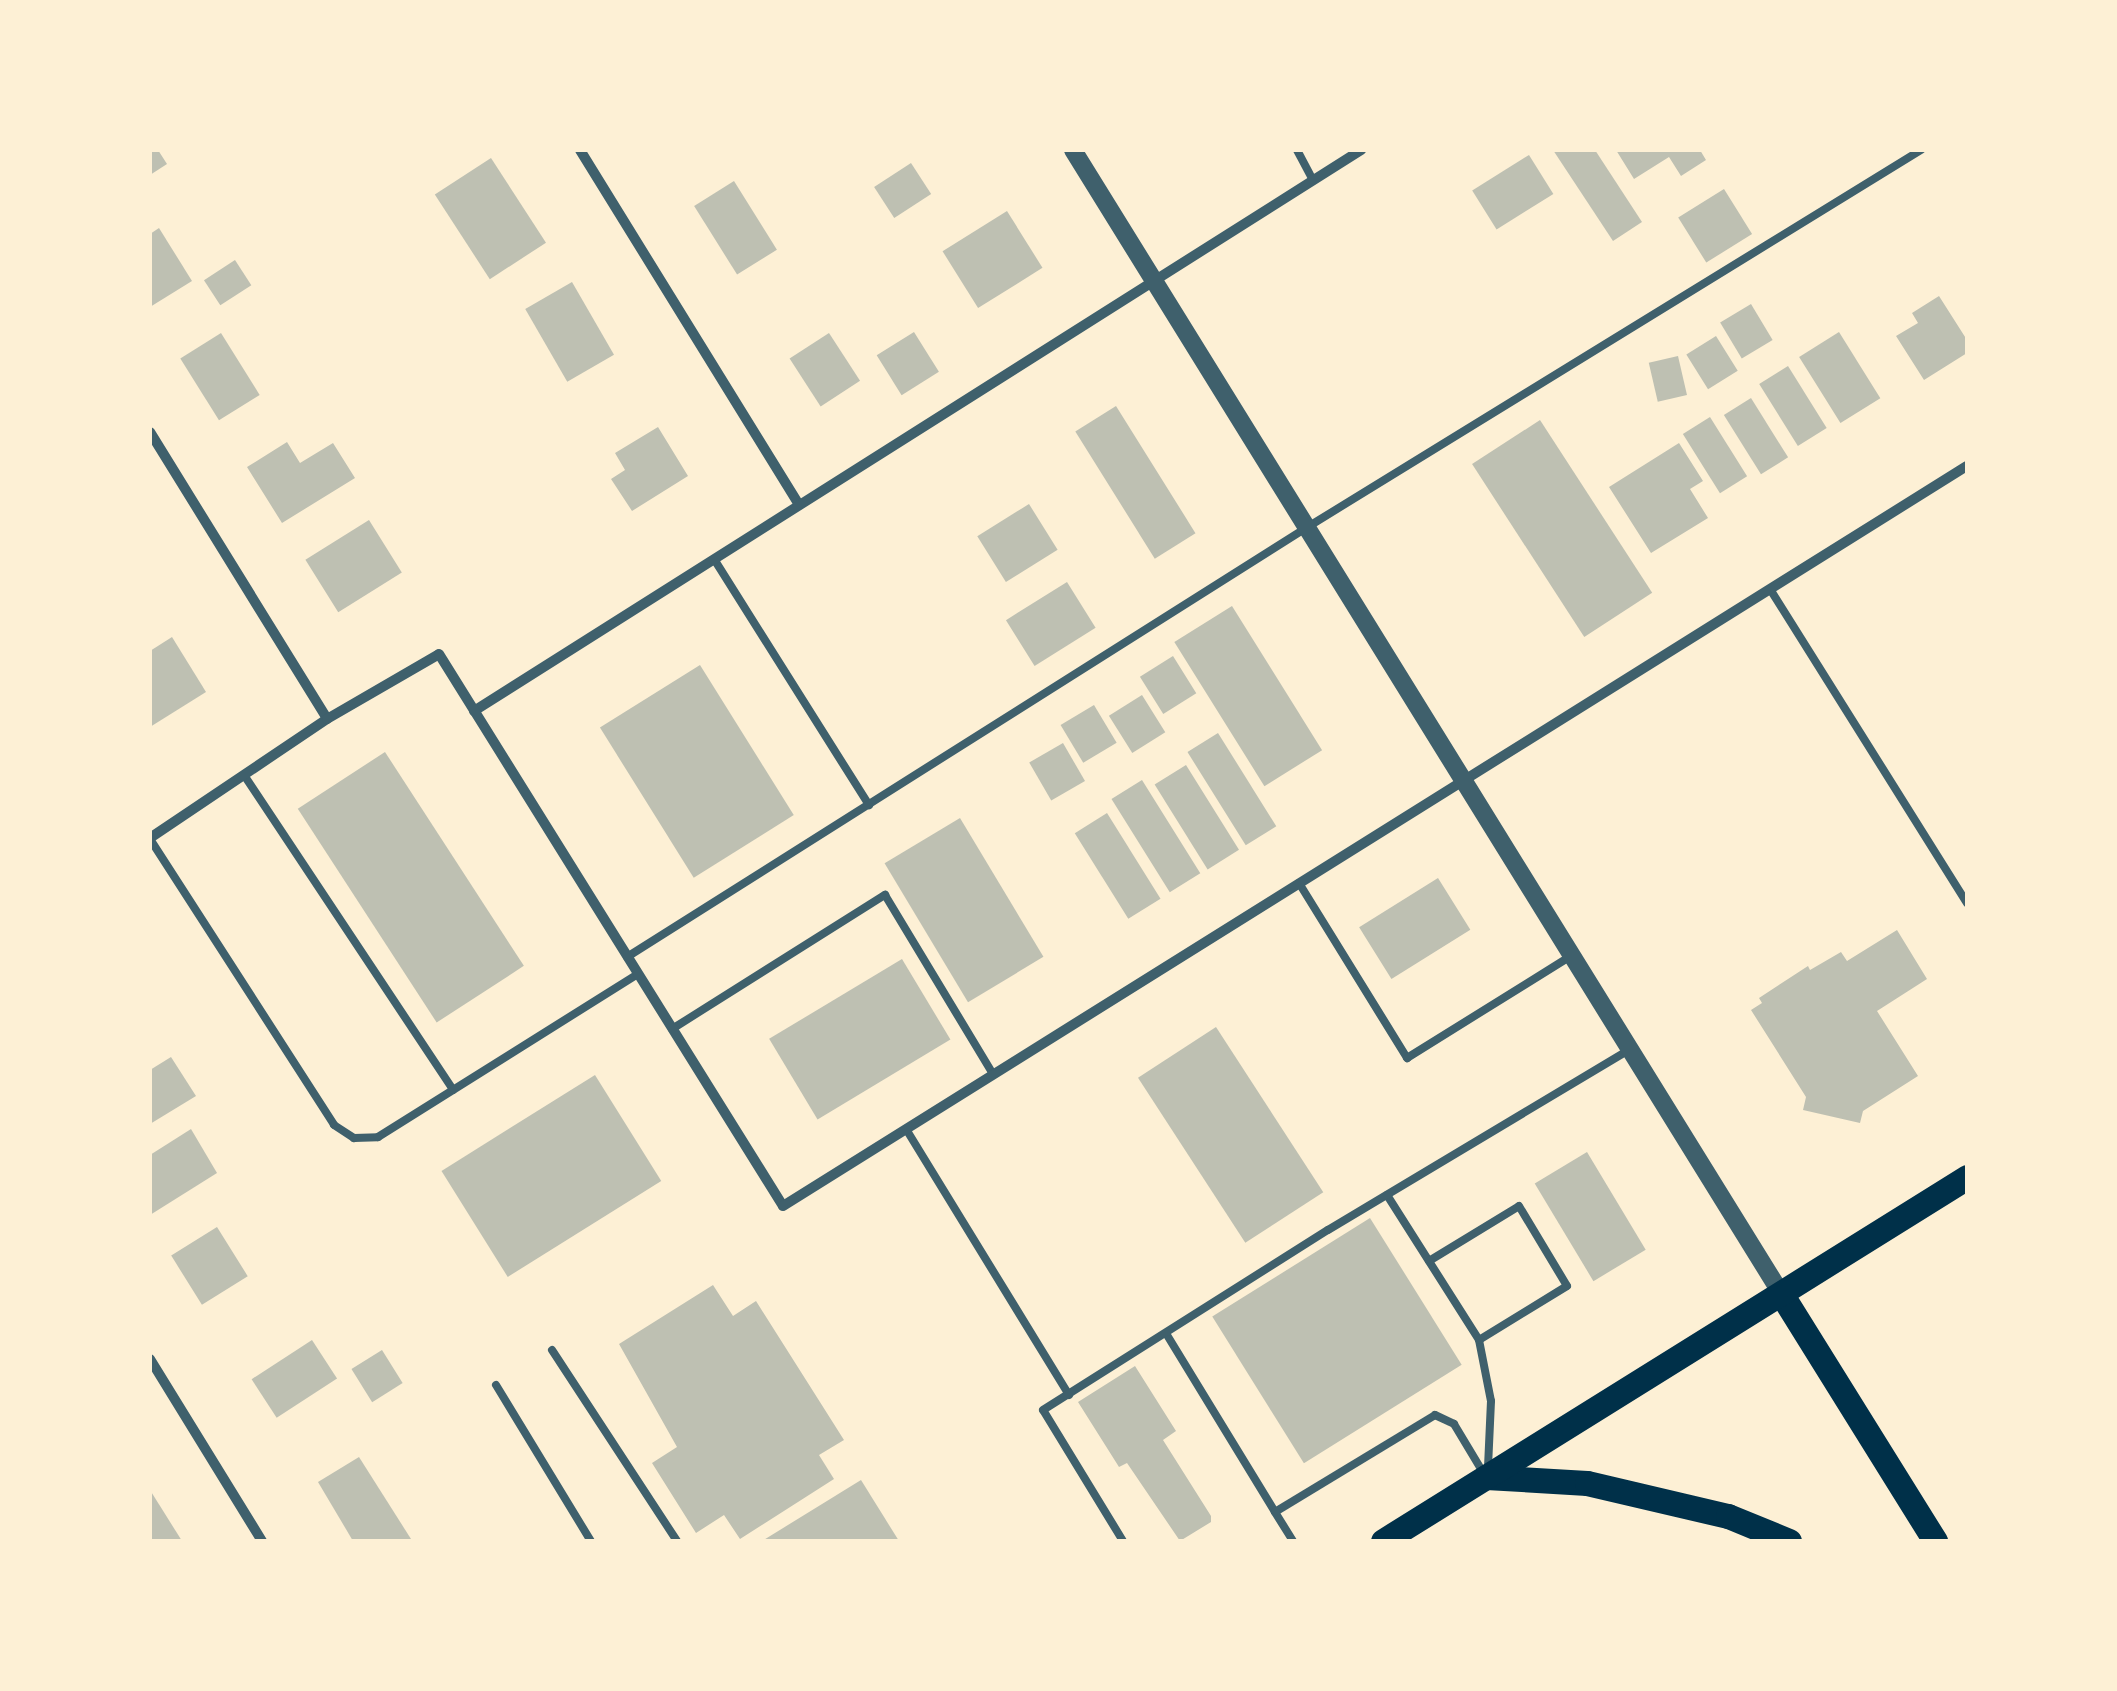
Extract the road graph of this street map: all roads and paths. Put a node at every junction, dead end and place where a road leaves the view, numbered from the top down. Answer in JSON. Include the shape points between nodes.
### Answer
{"nodes":[{"id":1,"x":580,"y":150,"type":"edge"},
{"id":2,"x":1073,"y":150,"type":"edge"},
{"id":3,"x":1297,"y":150,"type":"edge"},
{"id":4,"x":1361,"y":150,"type":"edge"},
{"id":5,"x":1921,"y":150,"type":"edge"},
{"id":6,"x":1313,"y":180,"type":"junction"},
{"id":7,"x":1154,"y":281,"type":"junction"},
{"id":8,"x":150,"y":432,"type":"edge"},
{"id":9,"x":1967,"y":466,"type":"edge"},
{"id":10,"x":800,"y":505,"type":"junction"},
{"id":11,"x":1306,"y":528,"type":"junction"},
{"id":12,"x":714,"y":559,"type":"junction"},
{"id":13,"x":1770,"y":589,"type":"junction"},
{"id":14,"x":474,"y":710,"type":"junction"},
{"id":15,"x":328,"y":720,"type":"junction"},
{"id":16,"x":244,"y":775,"type":"junction"},
{"id":17,"x":1463,"y":781,"type":"junction"},
{"id":18,"x":869,"y":804,"type":"junction"},
{"id":19,"x":150,"y":839,"type":"edge"},
{"id":20,"x":1300,"y":883,"type":"junction"},
{"id":21,"x":1967,"y":902,"type":"edge"},
{"id":22,"x":627,"y":956,"type":"junction"},
{"id":23,"x":1572,"y":956,"type":"junction"},
{"id":24,"x":638,"y":974,"type":"junction"},
{"id":25,"x":672,"y":1029,"type":"junction"},
{"id":26,"x":1630,"y":1049,"type":"junction"},
{"id":27,"x":993,"y":1074,"type":"junction"},
{"id":28,"x":453,"y":1090,"type":"junction"},
{"id":29,"x":906,"y":1129,"type":"junction"},
{"id":30,"x":1967,"y":1177,"type":"edge"},
{"id":31,"x":1388,"y":1195,"type":"junction"},
{"id":32,"x":1428,"y":1261,"type":"junction"},
{"id":33,"x":1782,"y":1295,"type":"junction"},
{"id":34,"x":1167,"y":1335,"type":"junction"},
{"id":35,"x":1479,"y":1340,"type":"junction"},
{"id":36,"x":552,"y":1350,"type":"dead end"},
{"id":37,"x":150,"y":1358,"type":"edge"},
{"id":38,"x":496,"y":1385,"type":"dead end"},
{"id":39,"x":1069,"y":1395,"type":"junction"},
{"id":40,"x":1486,"y":1477,"type":"junction"},
{"id":41,"x":1275,"y":1512,"type":"junction"},
{"id":42,"x":262,"y":1541,"type":"edge"},
{"id":43,"x":591,"y":1541,"type":"edge"},
{"id":44,"x":677,"y":1541,"type":"edge"},
{"id":45,"x":1123,"y":1541,"type":"edge"},
{"id":46,"x":1293,"y":1541,"type":"edge"},
{"id":47,"x":1383,"y":1541,"type":"edge"},
{"id":48,"x":1789,"y":1541,"type":"edge"},
{"id":49,"x":1935,"y":1541,"type":"edge"}],
"edges":[{"from":1,"to":10,"type":"street"},
{"from":2,"to":7,"type":"street"},
{"from":3,"to":6,"type":"lane"},
{"from":4,"to":6,"type":"street"},
{"from":5,"to":11,"type":"lane"},
{"from":6,"to":7,"type":"street"},
{"from":7,"to":10,"type":"street"},
{"from":7,"to":11,"type":"street"},
{"from":8,"to":15,"type":"street"},
{"from":9,"to":13,"type":"street"},
{"from":10,"to":12,"type":"street"},
{"from":11,"to":17,"type":"street"},
{"from":11,"to":18,"type":"lane"},
{"from":12,"to":14,"type":"street"},
{"from":12,"to":18,"type":"lane"},
{"from":13,"to":17,"type":"street"},
{"from":13,"to":21,"type":"lane"},
{"from":14,"to":15,"type":"street","via":[[439,654]]},
{"from":14,"to":22,"type":"street"},
{"from":15,"to":16,"type":"street"},
{"from":16,"to":19,"type":"street"},
{"from":16,"to":28,"type":"lane"},
{"from":17,"to":20,"type":"street"},
{"from":17,"to":23,"type":"street"},
{"from":18,"to":22,"type":"lane"},
{"from":19,"to":28,"type":"lane","via":[[334,1124],[354,1138],[378,1138]]},
{"from":20,"to":23,"type":"lane","via":[[1408,1058]]},
{"from":20,"to":27,"type":"street"},
{"from":22,"to":24,"type":"street"},
{"from":23,"to":26,"type":"street"},
{"from":24,"to":25,"type":"street"},
{"from":24,"to":28,"type":"lane"},
{"from":25,"to":27,"type":"lane","via":[[885,895]]},
{"from":25,"to":29,"type":"street","via":[[783,1206]]},
{"from":26,"to":31,"type":"lane"},
{"from":26,"to":33,"type":"street"},
{"from":27,"to":29,"type":"street"},
{"from":29,"to":39,"type":"lane"},
{"from":30,"to":33,"type":"main road"},
{"from":31,"to":32,"type":"lane"},
{"from":31,"to":34,"type":"lane"},
{"from":32,"to":35,"type":"lane"},
{"from":32,"to":35,"type":"lane","via":[[1518,1206],[1567,1286]]},
{"from":33,"to":40,"type":"main road"},
{"from":33,"to":49,"type":"main road"},
{"from":34,"to":39,"type":"lane"},
{"from":34,"to":41,"type":"lane"},
{"from":35,"to":40,"type":"lane","via":[[1492,1401]]},
{"from":36,"to":44,"type":"lane"},
{"from":37,"to":42,"type":"street"},
{"from":38,"to":43,"type":"lane"},
{"from":39,"to":45,"type":"lane","via":[[1043,1410]]},
{"from":40,"to":41,"type":"lane","via":[[1454,1424],[1434,1415]]},
{"from":40,"to":47,"type":"main road"},
{"from":40,"to":48,"type":"main road","via":[[1603,1486],[1728,1516]]},
{"from":41,"to":46,"type":"lane"}]}
